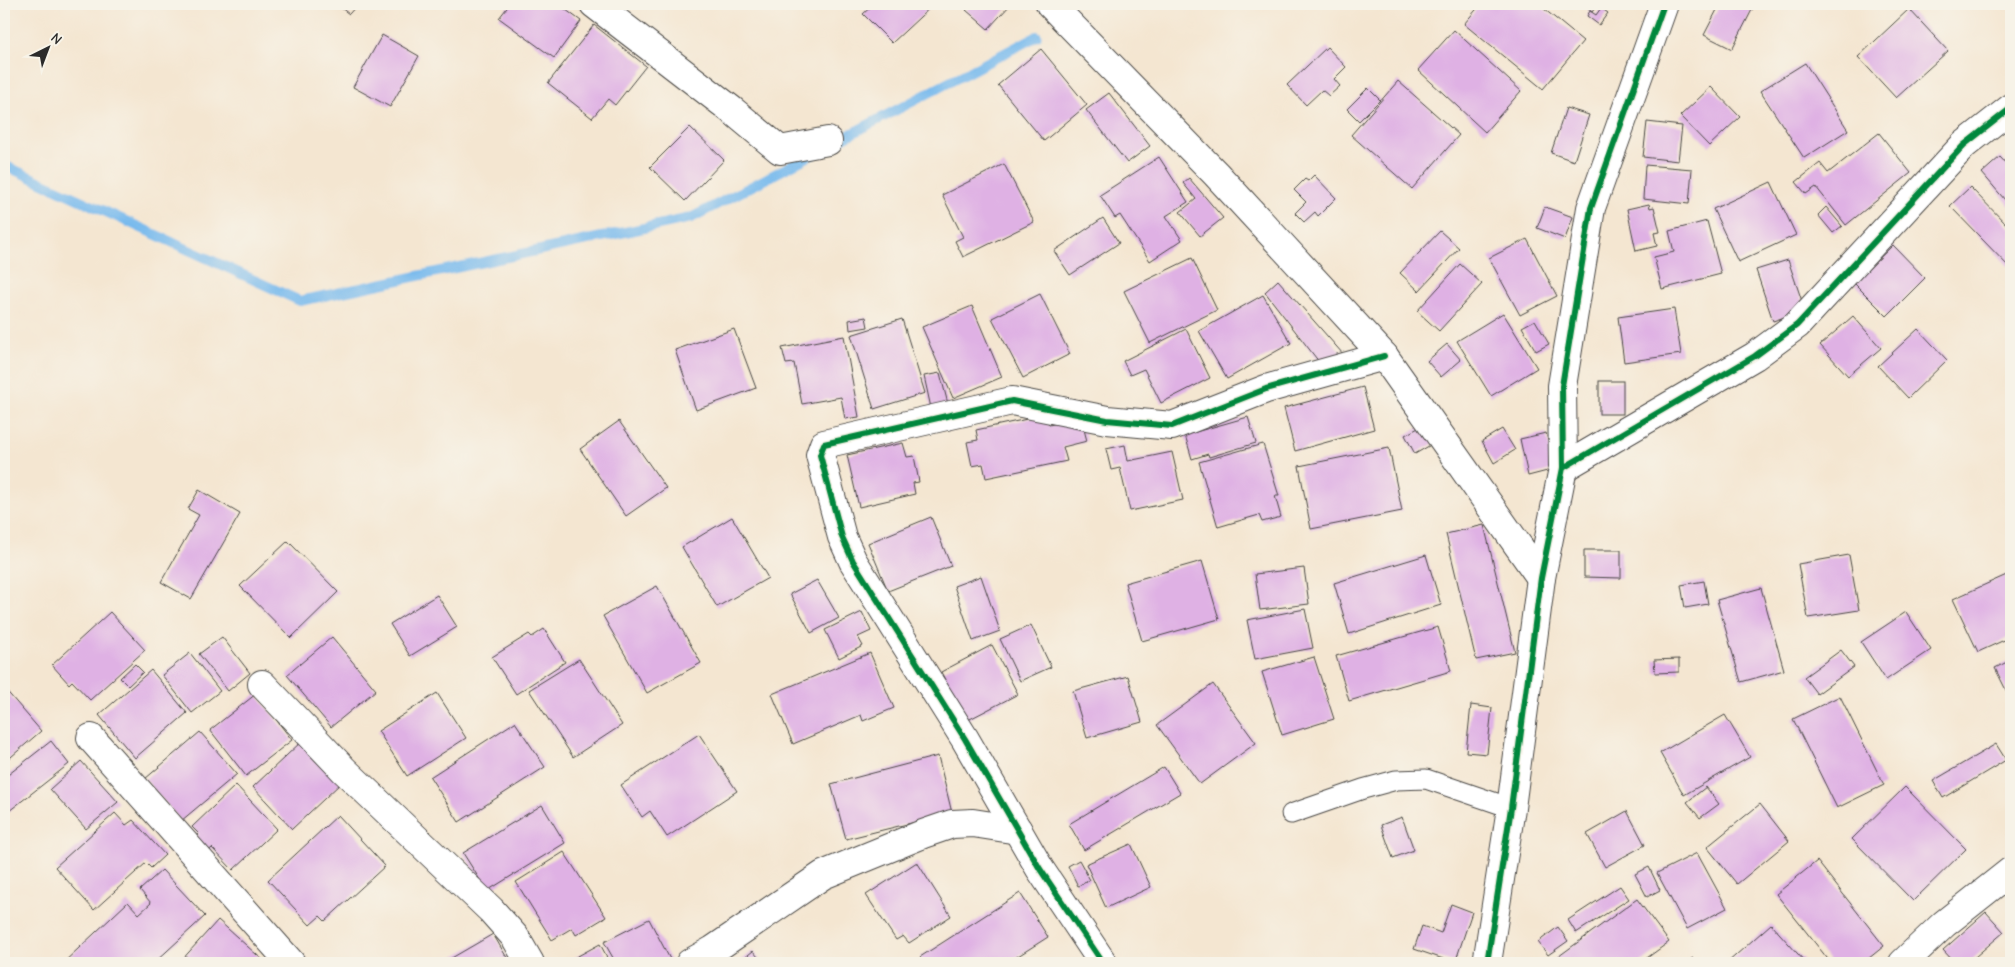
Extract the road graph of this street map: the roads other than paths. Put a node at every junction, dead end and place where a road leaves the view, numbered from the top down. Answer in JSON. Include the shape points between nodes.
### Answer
{"nodes":[{"id":1,"x":594,"y":4,"type":"edge"},
{"id":2,"x":1050,"y":4,"type":"edge"},
{"id":3,"x":1664,"y":4,"type":"edge"},
{"id":4,"x":2011,"y":108,"type":"edge"},
{"id":5,"x":828,"y":141,"type":"dead end"},
{"id":6,"x":1384,"y":356,"type":"junction"},
{"id":7,"x":1563,"y":468,"type":"junction"},
{"id":8,"x":1541,"y":578,"type":"junction"},
{"id":9,"x":262,"y":684,"type":"dead end"},
{"id":10,"x":91,"y":738,"type":"dead end"},
{"id":11,"x":1511,"y":808,"type":"junction"},
{"id":12,"x":1291,"y":814,"type":"dead end"},
{"id":13,"x":1018,"y":830,"type":"junction"},
{"id":14,"x":2011,"y":871,"type":"edge"},
{"id":15,"x":291,"y":963,"type":"edge"},
{"id":16,"x":530,"y":963,"type":"edge"},
{"id":17,"x":690,"y":963,"type":"edge"},
{"id":18,"x":1103,"y":963,"type":"edge"},
{"id":19,"x":1487,"y":963,"type":"edge"},
{"id":20,"x":1903,"y":963,"type":"edge"}],
"edges":[{"from":1,"to":5,"type":"street","via":[[780,150]]},
{"from":2,"to":6,"type":"street","via":[[1216,174]]},
{"from":3,"to":7,"type":"street","via":[[1591,208],[1562,386]]},
{"from":4,"to":7,"type":"street","via":[[1964,145],[1797,325],[1755,356]]},
{"from":6,"to":8,"type":"street"},
{"from":6,"to":13,"type":"street","via":[[1266,389],[1172,426],[1108,420],[1012,401],[824,444],[820,455],[842,537],[853,561]]},
{"from":7,"to":8,"type":"street"},
{"from":8,"to":11,"type":"street"},
{"from":9,"to":16,"type":"street","via":[[344,770],[491,910],[515,936]]},
{"from":10,"to":15,"type":"street"},
{"from":11,"to":12,"type":"lane","via":[[1426,779],[1396,780]]},
{"from":11,"to":19,"type":"street"},
{"from":13,"to":17,"type":"street","via":[[973,823],[952,824],[923,834],[823,875]]},
{"from":13,"to":18,"type":"street"},
{"from":14,"to":20,"type":"street","via":[[1944,924]]}]}
